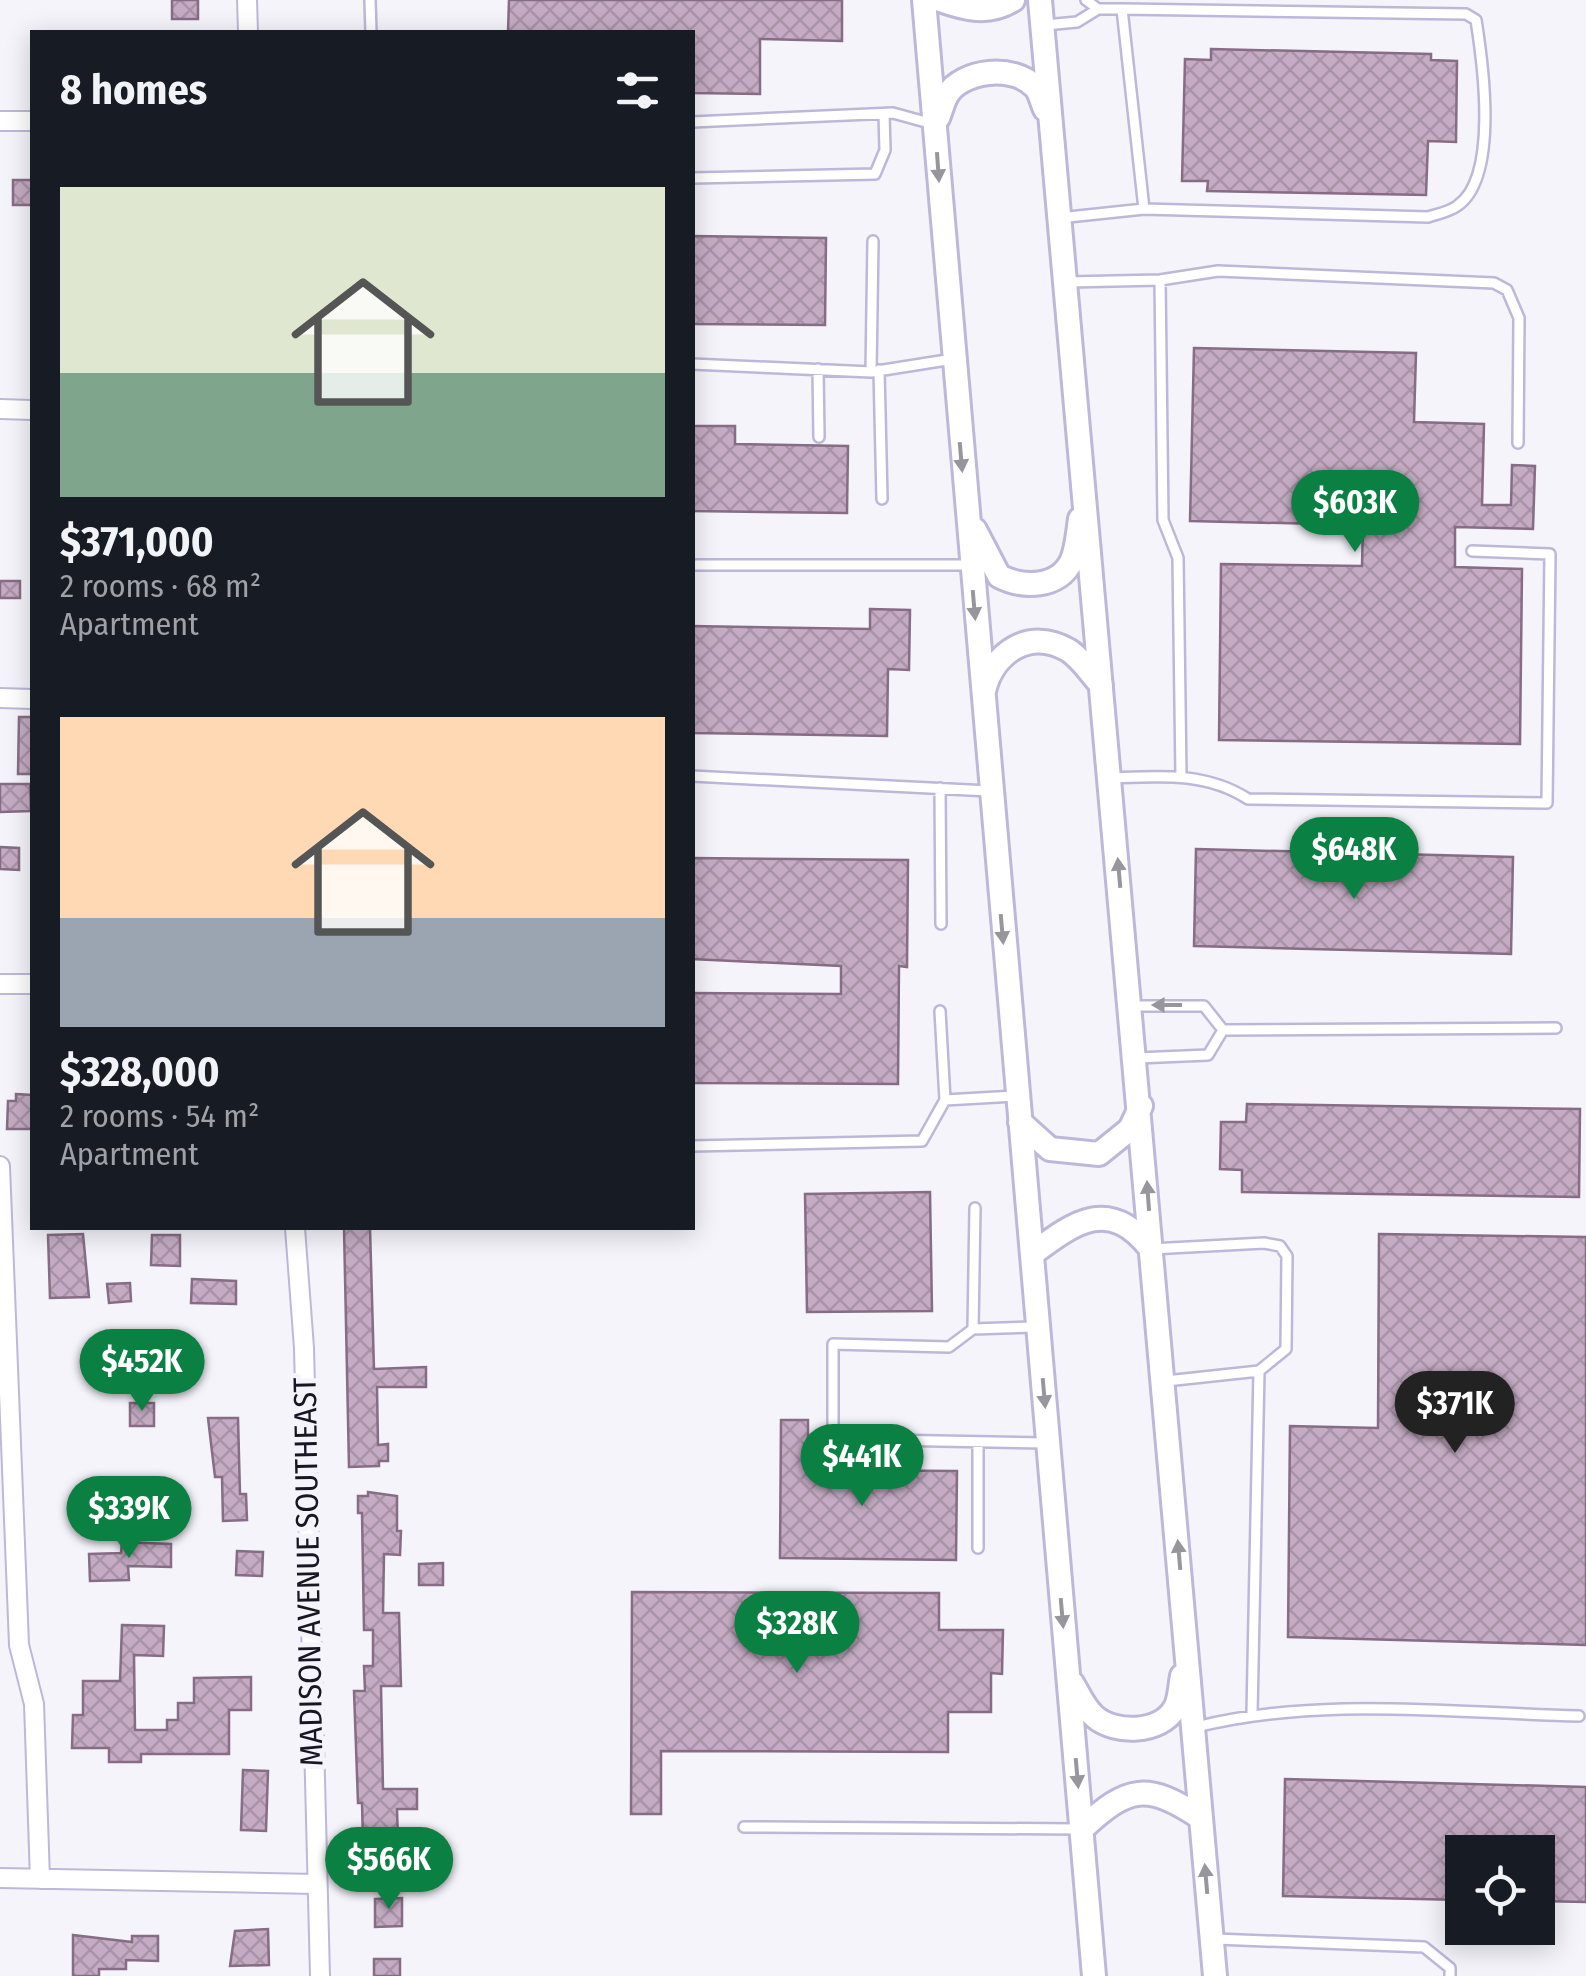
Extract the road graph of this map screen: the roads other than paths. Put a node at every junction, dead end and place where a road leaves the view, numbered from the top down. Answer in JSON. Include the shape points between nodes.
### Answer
{"nodes":[{"id":1,"x":247,"y":0,"type":"edge"},
{"id":2,"x":370,"y":0,"type":"edge"},
{"id":3,"x":924,"y":0,"type":"edge"},
{"id":4,"x":940,"y":0,"type":"edge"},
{"id":5,"x":1013,"y":0,"type":"edge"},
{"id":6,"x":1040,"y":0,"type":"edge"},
{"id":7,"x":1086,"y":0,"type":"edge"},
{"id":8,"x":1098,"y":8,"type":"junction"},
{"id":9,"x":1122,"y":8,"type":"junction"},
{"id":10,"x":1042,"y":25,"type":"junction"},
{"id":11,"x":248,"y":30,"type":"edge"},
{"id":12,"x":371,"y":30,"type":"edge"},
{"id":13,"x":884,"y":114,"type":"junction"},
{"id":14,"x":0,"y":120,"type":"edge"},
{"id":15,"x":30,"y":121,"type":"edge"},
{"id":16,"x":695,"y":122,"type":"edge"},
{"id":17,"x":1050,"y":122,"type":"junction"},
{"id":18,"x":935,"y":125,"type":"junction"},
{"id":19,"x":695,"y":178,"type":"edge"},
{"id":20,"x":1144,"y":209,"type":"junction"},
{"id":21,"x":1059,"y":218,"type":"junction"},
{"id":22,"x":873,"y":241,"type":"dead end"},
{"id":23,"x":1160,"y":280,"type":"junction"},
{"id":24,"x":1065,"y":282,"type":"junction"},
{"id":25,"x":953,"y":358,"type":"junction"},
{"id":26,"x":695,"y":364,"type":"edge"},
{"id":27,"x":818,"y":369,"type":"junction"},
{"id":28,"x":875,"y":371,"type":"junction"},
{"id":29,"x":0,"y":409,"type":"edge"},
{"id":30,"x":30,"y":410,"type":"edge"},
{"id":31,"x":819,"y":437,"type":"dead end"},
{"id":32,"x":1518,"y":443,"type":"dead end"},
{"id":33,"x":1085,"y":495,"type":"junction"},
{"id":34,"x":882,"y":499,"type":"dead end"},
{"id":35,"x":966,"y":508,"type":"junction"},
{"id":36,"x":1472,"y":552,"type":"dead end"},
{"id":37,"x":695,"y":565,"type":"edge"},
{"id":38,"x":971,"y":565,"type":"junction"},
{"id":39,"x":1101,"y":685,"type":"junction"},
{"id":40,"x":0,"y":698,"type":"edge"},
{"id":41,"x":30,"y":699,"type":"edge"},
{"id":42,"x":982,"y":700,"type":"junction"},
{"id":43,"x":695,"y":776,"type":"edge"},
{"id":44,"x":1181,"y":776,"type":"junction"},
{"id":45,"x":1110,"y":778,"type":"junction"},
{"id":46,"x":940,"y":788,"type":"junction"},
{"id":47,"x":989,"y":791,"type":"junction"},
{"id":48,"x":941,"y":924,"type":"dead end"},
{"id":49,"x":0,"y":984,"type":"edge"},
{"id":50,"x":30,"y":984,"type":"edge"},
{"id":51,"x":1132,"y":1006,"type":"junction"},
{"id":52,"x":940,"y":1011,"type":"dead end"},
{"id":53,"x":1556,"y":1028,"type":"dead end"},
{"id":54,"x":1223,"y":1030,"type":"junction"},
{"id":55,"x":1137,"y":1058,"type":"junction"},
{"id":56,"x":1018,"y":1096,"type":"junction"},
{"id":57,"x":945,"y":1100,"type":"junction"},
{"id":58,"x":1141,"y":1105,"type":"junction"},
{"id":59,"x":1020,"y":1122,"type":"junction"},
{"id":60,"x":695,"y":1146,"type":"edge"},
{"id":61,"x":0,"y":1166,"type":"edge"},
{"id":62,"x":975,"y":1208,"type":"dead end"},
{"id":63,"x":295,"y":1230,"type":"edge"},
{"id":64,"x":1151,"y":1250,"type":"junction"},
{"id":65,"x":1032,"y":1254,"type":"junction"},
{"id":66,"x":1038,"y":1327,"type":"junction"},
{"id":67,"x":973,"y":1329,"type":"junction"},
{"id":68,"x":1259,"y":1371,"type":"junction"},
{"id":69,"x":1163,"y":1381,"type":"junction"},
{"id":70,"x":4,"y":1425,"type":"edge"},
{"id":71,"x":978,"y":1442,"type":"junction"},
{"id":72,"x":1048,"y":1444,"type":"junction"},
{"id":73,"x":978,"y":1548,"type":"dead end"},
{"id":74,"x":1187,"y":1646,"type":"junction"},
{"id":75,"x":1068,"y":1676,"type":"junction"},
{"id":76,"x":1252,"y":1713,"type":"junction"},
{"id":77,"x":1580,"y":1716,"type":"dead end"},
{"id":78,"x":1194,"y":1728,"type":"junction"},
{"id":79,"x":1201,"y":1818,"type":"junction"},
{"id":80,"x":744,"y":1827,"type":"dead end"},
{"id":81,"x":1082,"y":1829,"type":"junction"},
{"id":82,"x":0,"y":1878,"type":"edge"},
{"id":83,"x":40,"y":1878,"type":"junction"},
{"id":84,"x":316,"y":1884,"type":"junction"},
{"id":85,"x":1212,"y":1939,"type":"junction"},
{"id":86,"x":320,"y":1976,"type":"edge"},
{"id":87,"x":1094,"y":1976,"type":"edge"},
{"id":88,"x":1216,"y":1976,"type":"edge"},
{"id":89,"x":1450,"y":1976,"type":"edge"}],
"edges":[{"from":1,"to":11,"type":"street"},
{"from":2,"to":12,"type":"lane"},
{"from":3,"to":18,"type":"street"},
{"from":4,"to":5,"type":"street","via":[[973,10]]},
{"from":6,"to":10,"type":"street"},
{"from":7,"to":8,"type":"lane"},
{"from":8,"to":9,"type":"lane"},
{"from":8,"to":10,"type":"lane","via":[[1077,22]]},
{"from":9,"to":20,"type":"lane"},
{"from":9,"to":20,"type":"lane","via":[[1466,14],[1476,20],[1481,53],[1484,158],[1459,206],[1428,217]]},
{"from":10,"to":17,"type":"street"},
{"from":13,"to":16,"type":"lane"},
{"from":13,"to":18,"type":"lane"},
{"from":13,"to":19,"type":"lane","via":[[885,150],[876,174]]},
{"from":14,"to":15,"type":"street"},
{"from":17,"to":18,"type":"street","via":[[1035,87],[992,72],[948,92]]},
{"from":17,"to":21,"type":"street"},
{"from":18,"to":25,"type":"street","one_way":true},
{"from":20,"to":21,"type":"lane"},
{"from":21,"to":24,"type":"street"},
{"from":22,"to":28,"type":"lane"},
{"from":23,"to":24,"type":"lane"},
{"from":23,"to":32,"type":"lane","via":[[1218,271],[1494,283],[1507,290],[1519,318]]},
{"from":23,"to":44,"type":"lane","via":[[1163,520],[1178,558]]},
{"from":24,"to":33,"type":"street"},
{"from":25,"to":28,"type":"lane"},
{"from":25,"to":35,"type":"street","one_way":true},
{"from":26,"to":27,"type":"lane"},
{"from":27,"to":28,"type":"lane"},
{"from":27,"to":31,"type":"lane"},
{"from":28,"to":34,"type":"lane"},
{"from":29,"to":30,"type":"street"},
{"from":33,"to":35,"type":"street","via":[[1072,561],[1026,586],[999,576],[986,560]]},
{"from":33,"to":39,"type":"street"},
{"from":35,"to":38,"type":"street"},
{"from":36,"to":44,"type":"lane","via":[[1550,554],[1547,803],[1248,799],[1226,785]]},
{"from":37,"to":38,"type":"lane"},
{"from":38,"to":42,"type":"street","one_way":true},
{"from":39,"to":42,"type":"street","via":[[1072,652],[1050,642],[1028,643],[998,658]]},
{"from":39,"to":45,"type":"street"},
{"from":40,"to":41,"type":"street"},
{"from":42,"to":47,"type":"street"},
{"from":43,"to":46,"type":"lane"},
{"from":44,"to":45,"type":"lane"},
{"from":51,"to":45,"type":"street","one_way":true},
{"from":46,"to":47,"type":"lane"},
{"from":46,"to":48,"type":"lane"},
{"from":47,"to":56,"type":"street","one_way":true},
{"from":49,"to":50,"type":"street"},
{"from":54,"to":51,"type":"lane","one_way":true,"via":[[1204,1006]]},
{"from":51,"to":55,"type":"street"},
{"from":52,"to":57,"type":"lane"},
{"from":53,"to":54,"type":"lane"},
{"from":54,"to":55,"type":"lane","via":[[1208,1055]]},
{"from":55,"to":58,"type":"street"},
{"from":56,"to":57,"type":"lane"},
{"from":56,"to":59,"type":"street"},
{"from":57,"to":60,"type":"lane","via":[[922,1141]]},
{"from":58,"to":59,"type":"street","via":[[1130,1129],[1099,1154],[1050,1149]]},
{"from":64,"to":58,"type":"street","one_way":true},
{"from":59,"to":65,"type":"street"},
{"from":61,"to":70,"type":"street"},
{"from":62,"to":67,"type":"lane"},
{"from":63,"to":84,"type":"street","name":"MADISON AVENUE SOUTHEAST","via":[[304,1348]]},
{"from":64,"to":65,"type":"street","via":[[1122,1223],[1090,1219],[1060,1230]]},
{"from":64,"to":68,"type":"lane","via":[[1280,1246],[1287,1256],[1286,1349]]},
{"from":64,"to":69,"type":"street"},
{"from":65,"to":66,"type":"street"},
{"from":66,"to":67,"type":"lane"},
{"from":66,"to":72,"type":"street","one_way":true},
{"from":67,"to":71,"type":"lane","via":[[949,1347],[834,1344],[834,1439]]},
{"from":68,"to":69,"type":"lane"},
{"from":68,"to":76,"type":"lane"},
{"from":74,"to":69,"type":"street","one_way":true},
{"from":70,"to":83,"type":"street","via":[[19,1645],[35,1721]]},
{"from":71,"to":72,"type":"lane"},
{"from":71,"to":73,"type":"lane"},
{"from":72,"to":75,"type":"street","one_way":true},
{"from":74,"to":75,"type":"street","via":[[1176,1707],[1150,1726],[1108,1725],[1086,1708]]},
{"from":74,"to":78,"type":"street"},
{"from":75,"to":81,"type":"street","one_way":true},
{"from":76,"to":77,"type":"lane"},
{"from":76,"to":78,"type":"lane"},
{"from":78,"to":79,"type":"street"},
{"from":79,"to":81,"type":"street","via":[[1150,1792],[1114,1800]]},
{"from":85,"to":79,"type":"street","one_way":true},
{"from":80,"to":81,"type":"lane"},
{"from":81,"to":87,"type":"street"},
{"from":82,"to":83,"type":"street"},
{"from":83,"to":84,"type":"street"},
{"from":84,"to":86,"type":"street","name":"MADISON AVENUE SOUTHEAST"},
{"from":85,"to":88,"type":"street"},
{"from":85,"to":89,"type":"lane","via":[[1424,1946],[1450,1968]]}]}
